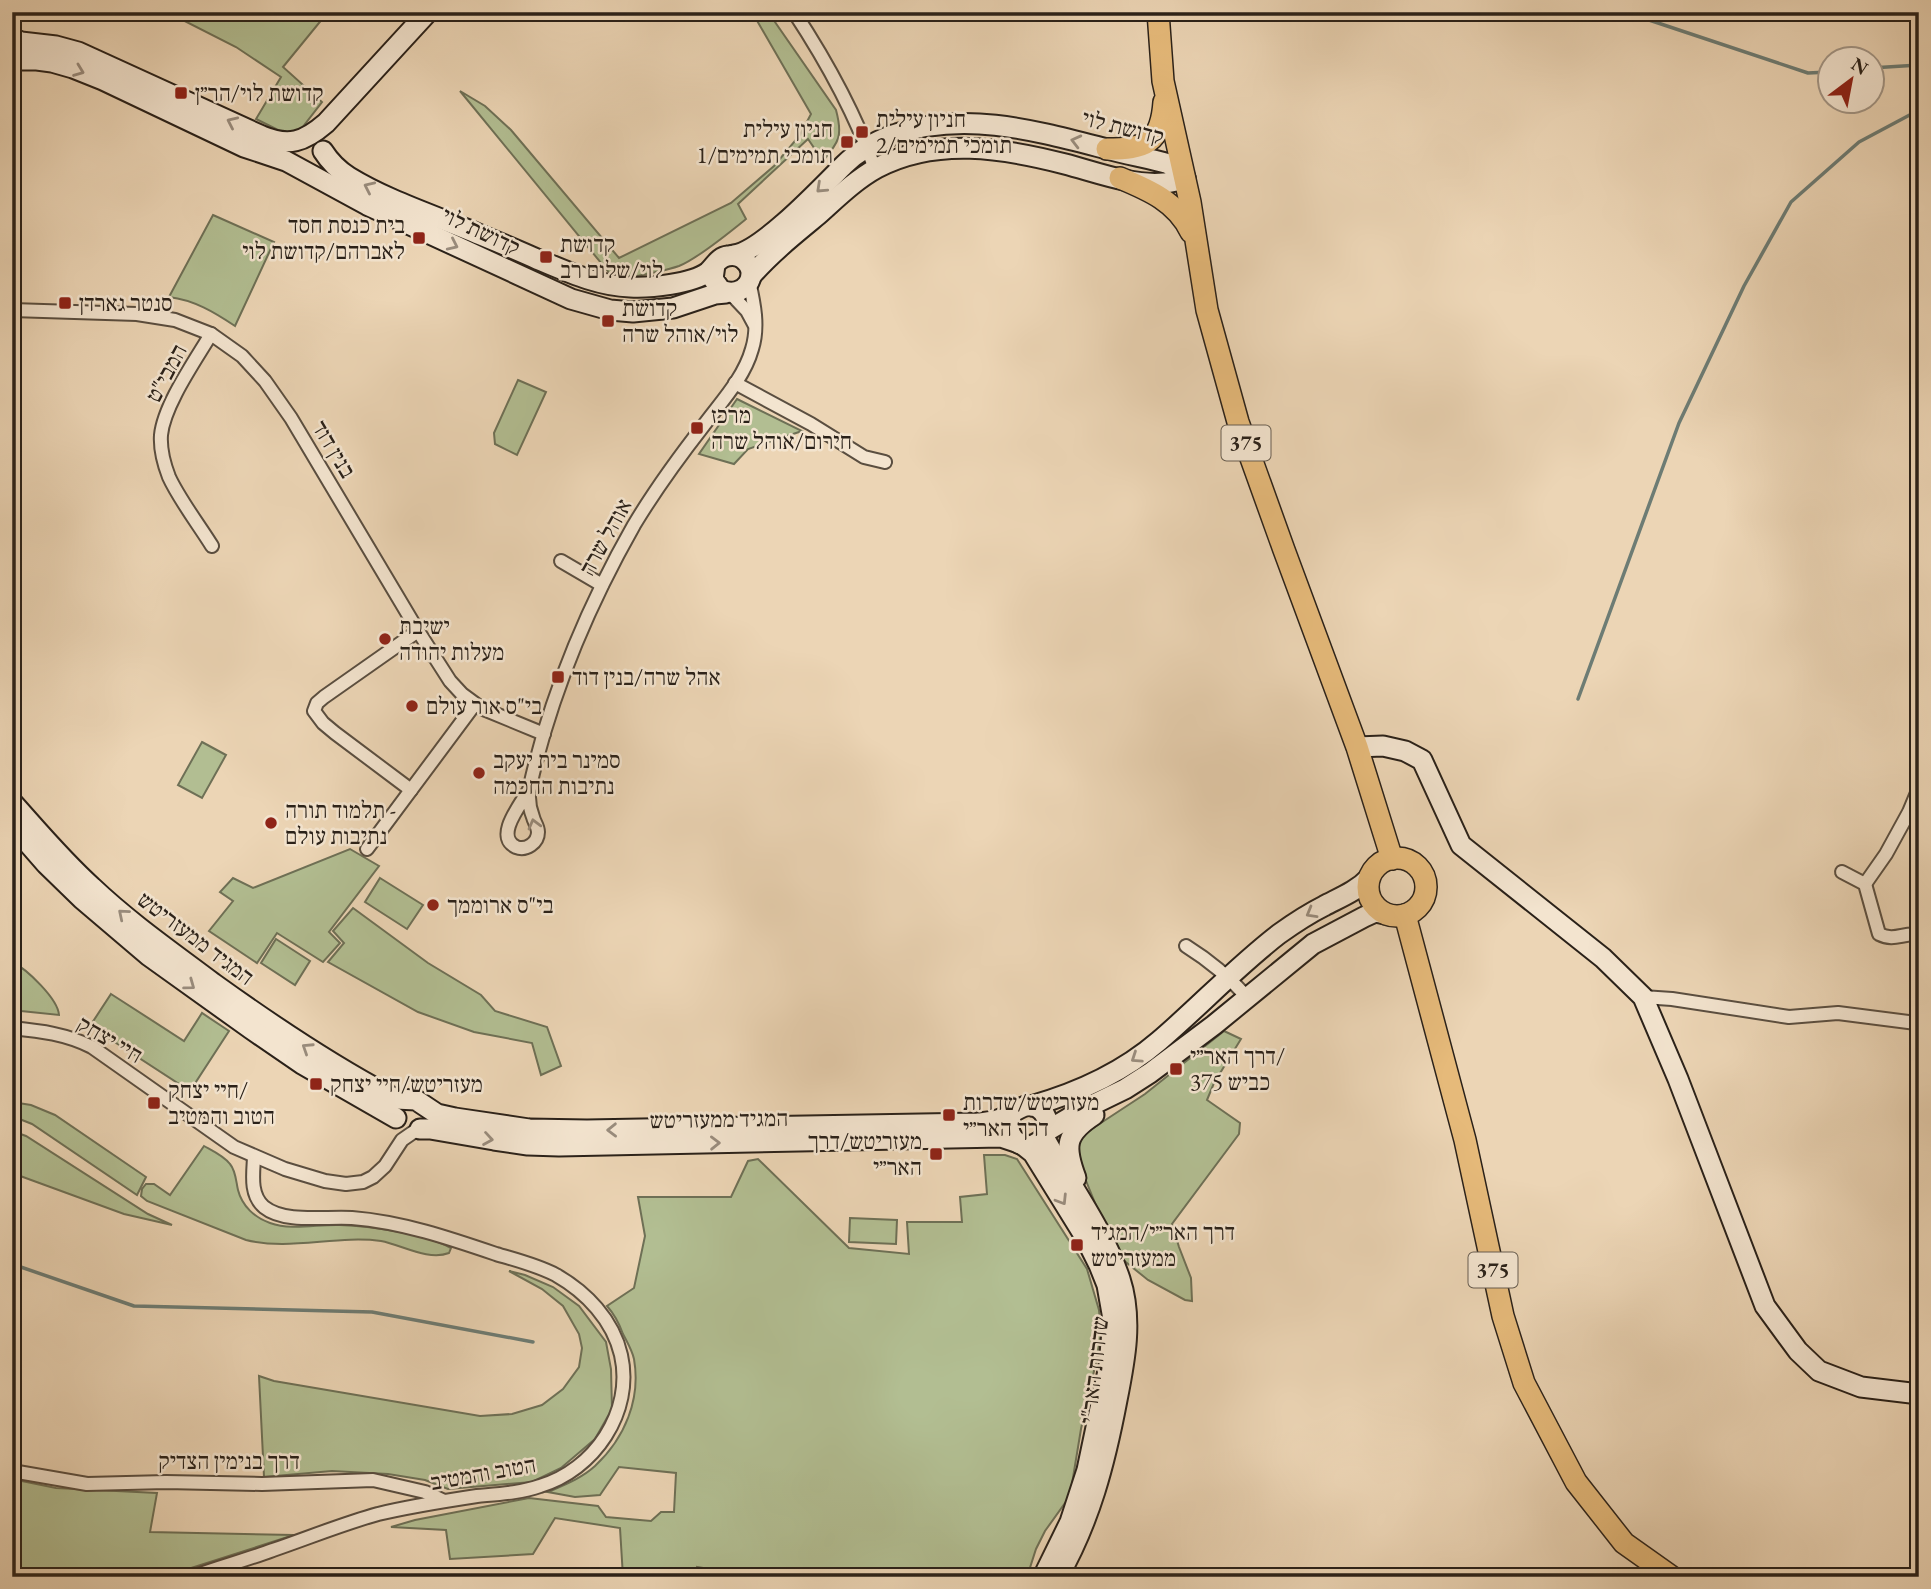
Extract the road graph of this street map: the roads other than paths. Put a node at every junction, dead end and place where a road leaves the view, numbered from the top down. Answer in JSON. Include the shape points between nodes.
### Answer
{"nodes":[{"id":1,"x":428,"y":12,"type":"edge"},
{"id":2,"x":794,"y":12,"type":"edge"},
{"id":3,"x":1158,"y":12,"type":"edge"},
{"id":4,"x":12,"y":38,"type":"edge"},
{"id":5,"x":12,"y":60,"type":"edge"},
{"id":6,"x":1165,"y":90,"type":"junction"},
{"id":7,"x":312,"y":144,"type":"junction"},
{"id":8,"x":867,"y":147,"type":"junction"},
{"id":9,"x":1107,"y":149,"type":"junction"},
{"id":10,"x":299,"y":168,"type":"junction"},
{"id":11,"x":875,"y":169,"type":"junction"},
{"id":12,"x":1120,"y":178,"type":"junction"},
{"id":13,"x":1185,"y":178,"type":"junction"},
{"id":14,"x":1197,"y":246,"type":"junction"},
{"id":15,"x":734,"y":255,"type":"junction"},
{"id":16,"x":715,"y":265,"type":"junction"},
{"id":17,"x":750,"y":278,"type":"junction"},
{"id":18,"x":728,"y":293,"type":"junction"},
{"id":19,"x":12,"y":310,"type":"edge"},
{"id":20,"x":755,"y":327,"type":"junction"},
{"id":21,"x":211,"y":334,"type":"junction"},
{"id":22,"x":735,"y":383,"type":"junction"},
{"id":23,"x":886,"y":462,"type":"dead end"},
{"id":24,"x":212,"y":546,"type":"dead end"},
{"id":25,"x":561,"y":561,"type":"dead end"},
{"id":26,"x":602,"y":585,"type":"junction"},
{"id":27,"x":418,"y":631,"type":"junction"},
{"id":28,"x":475,"y":704,"type":"junction"},
{"id":29,"x":544,"y":734,"type":"junction"},
{"id":30,"x":1357,"y":747,"type":"junction"},
{"id":31,"x":530,"y":788,"type":"dead end"},
{"id":32,"x":1919,"y":788,"type":"edge"},
{"id":33,"x":411,"y":790,"type":"junction"},
{"id":34,"x":12,"y":802,"type":"edge"},
{"id":35,"x":12,"y":825,"type":"edge"},
{"id":36,"x":367,"y":849,"type":"dead end"},
{"id":37,"x":1392,"y":859,"type":"junction"},
{"id":38,"x":1842,"y":872,"type":"dead end"},
{"id":39,"x":1369,"y":878,"type":"junction"},
{"id":40,"x":1864,"y":884,"type":"junction"},
{"id":41,"x":1395,"y":914,"type":"junction"},
{"id":42,"x":1919,"y":936,"type":"edge"},
{"id":43,"x":1186,"y":946,"type":"dead end"},
{"id":44,"x":1228,"y":976,"type":"junction"},
{"id":45,"x":1247,"y":997,"type":"junction"},
{"id":46,"x":1643,"y":997,"type":"junction"},
{"id":47,"x":1918,"y":1023,"type":"edge"},
{"id":48,"x":12,"y":1028,"type":"edge"},
{"id":49,"x":1125,"y":1089,"type":"junction"},
{"id":50,"x":417,"y":1102,"type":"junction"},
{"id":51,"x":1023,"y":1108,"type":"junction"},
{"id":52,"x":407,"y":1126,"type":"junction"},
{"id":53,"x":1045,"y":1134,"type":"junction"},
{"id":54,"x":1021,"y":1144,"type":"junction"},
{"id":55,"x":254,"y":1158,"type":"junction"},
{"id":56,"x":1091,"y":1218,"type":"junction"},
{"id":57,"x":1919,"y":1394,"type":"edge"},
{"id":58,"x":12,"y":1471,"type":"edge"},
{"id":59,"x":443,"y":1501,"type":"junction"},
{"id":60,"x":192,"y":1577,"type":"edge"},
{"id":61,"x":1043,"y":1577,"type":"edge"},
{"id":62,"x":1058,"y":1577,"type":"edge"},
{"id":63,"x":1672,"y":1577,"type":"edge"}],
"edges":[{"from":1,"to":7,"type":"street","via":[[338,109],[326,132]]},
{"from":2,"to":8,"type":"street"},
{"from":3,"to":6,"type":"main road","number":"375"},
{"from":7,"to":4,"type":"street","one_way":true,"via":[[262,136],[78,52]]},
{"from":5,"to":10,"type":"street","name":"קדושת לוי","one_way":true,"via":[[73,68]]},
{"from":6,"to":9,"type":"main road","via":[[1161,125],[1149,142],[1129,149]]},
{"from":6,"to":13,"type":"main road","number":"375"},
{"from":7,"to":10,"type":"street","via":[[290,152]]},
{"from":7,"to":10,"type":"street","via":[[323,160],[312,170]]},
{"from":16,"to":7,"type":"street","name":"קדושת לוי","one_way":true,"via":[[696,278],[668,284],[603,284],[362,184]]},
{"from":9,"to":8,"type":"street","name":"קדושת לוי","one_way":true,"via":[[978,123],[908,130]]},
{"from":8,"to":11,"type":"street"},
{"from":8,"to":15,"type":"street","name":"קדושת לוי","one_way":true,"via":[[759,243]]},
{"from":9,"to":13,"type":"street","name":"קדושת לוי","via":[[1169,164]]},
{"from":10,"to":18,"type":"street","name":"קדושת לוי","one_way":true,"via":[[367,205],[592,306],[651,311]]},
{"from":11,"to":12,"type":"street","name":"קדושת לוי","via":[[932,150],[978,148],[1029,154]]},
{"from":11,"to":17,"type":"street","name":"קדושת לוי"},
{"from":12,"to":13,"type":"street","name":"קדושת לוי","via":[[1144,183]]},
{"from":12,"to":14,"type":"main road","via":[[1173,205]]},
{"from":13,"to":14,"type":"main road","number":"375"},
{"from":14,"to":30,"type":"main road","number":"375","via":[[1208,310],[1238,422]]},
{"from":15,"to":16,"type":"street"},
{"from":15,"to":17,"type":"street","via":[[746,262]]},
{"from":16,"to":18,"type":"street","via":[[715,283]]},
{"from":17,"to":18,"type":"street","via":[[744,289]]},
{"from":17,"to":20,"type":"street","name":"אוהל שרה"},
{"from":18,"to":20,"type":"street","via":[[747,311]]},
{"from":19,"to":21,"type":"street","name":"בנין דוד","via":[[155,316]]},
{"from":20,"to":22,"type":"street","name":"אוהל שרה","via":[[748,361]]},
{"from":21,"to":24,"type":"street","name":"המבי\"ט","via":[[165,418],[161,447],[170,480]]},
{"from":21,"to":27,"type":"street","name":"בנין דוד","via":[[242,356],[278,397]]},
{"from":22,"to":23,"type":"street","via":[[864,457]]},
{"from":22,"to":26,"type":"street","name":"אוהל שרה","via":[[662,480]]},
{"from":25,"to":26,"type":"street"},
{"from":26,"to":29,"type":"street","name":"אוהל שרה","via":[[565,669]]},
{"from":27,"to":28,"type":"street","name":"בנין דוד","via":[[450,681]]},
{"from":27,"to":33,"type":"street","via":[[324,697],[314,711],[335,733]]},
{"from":28,"to":29,"type":"street","name":"בנין דוד"},
{"from":28,"to":33,"type":"street"},
{"from":29,"to":31,"type":"street","name":"אוהל שרה"},
{"from":30,"to":37,"type":"main road","number":"375"},
{"from":30,"to":46,"type":"street","via":[[1383,746],[1422,761],[1461,845],[1603,958]]},
{"from":32,"to":40,"type":"street","via":[[1886,854]]},
{"from":33,"to":36,"type":"street"},
{"from":50,"to":34,"type":"street","name":"המגיד ממעזריטש","one_way":true,"via":[[396,1099],[311,1051],[159,944],[93,888]]},
{"from":35,"to":52,"type":"street","name":"המגיד ממעזריטש","one_way":true,"via":[[82,899],[149,956],[302,1064]]},
{"from":37,"to":39,"type":"main road","via":[[1382,862]]},
{"from":37,"to":41,"type":"main road","via":[[1418,867],[1426,886],[1420,905],[1412,912]]},
{"from":38,"to":40,"type":"street"},
{"from":39,"to":41,"type":"main road","via":[[1375,907]]},
{"from":39,"to":44,"type":"street","name":"המגיד ממעזריטש","one_way":true,"via":[[1297,921]]},
{"from":40,"to":42,"type":"street","via":[[1879,934]]},
{"from":41,"to":45,"type":"street","via":[[1375,912],[1313,944]]},
{"from":41,"to":63,"type":"main road","number":"375","via":[[1465,1140],[1503,1316],[1524,1383],[1576,1482],[1624,1543]]},
{"from":43,"to":44,"type":"street"},
{"from":44,"to":45,"type":"street"},
{"from":44,"to":51,"type":"street","name":"המגיד ממעזריטש","one_way":true,"via":[[1158,1042],[1115,1072],[1077,1091]]},
{"from":45,"to":49,"type":"street"},
{"from":46,"to":47,"type":"street","via":[[1788,1017],[1839,1013]]},
{"from":46,"to":57,"type":"street","via":[[1765,1306],[1819,1371],[1861,1387]]},
{"from":48,"to":55,"type":"street","name":"חיי יצחק","via":[[61,1034],[92,1047]]},
{"from":49,"to":53,"type":"street"},
{"from":49,"to":56,"type":"street","via":[[1079,1125],[1068,1148]]},
{"from":51,"to":50,"type":"street","name":"המגיד ממעזריטש","one_way":true,"via":[[998,1120],[978,1122],[559,1130],[455,1118]]},
{"from":50,"to":52,"type":"street","via":[[400,1104],[396,1113]]},
{"from":50,"to":52,"type":"street","via":[[427,1110],[427,1121]]},
{"from":51,"to":53,"type":"street","via":[[1043,1112],[1048,1125]]},
{"from":51,"to":54,"type":"street","via":[[1010,1116],[1008,1128]]},
{"from":52,"to":54,"type":"street","name":"המגיד ממעזריטש","one_way":true,"via":[[559,1146],[1001,1137]]},
{"from":52,"to":55,"type":"street","name":"חיי יצחק","via":[[385,1166],[356,1184],[325,1181]]},
{"from":53,"to":54,"type":"street","via":[[1035,1144]]},
{"from":53,"to":56,"type":"street","name":"שדרות האר\"י"},
{"from":54,"to":61,"type":"street","name":"שדרות האר\"י","one_way":true,"via":[[1033,1153],[1085,1237],[1107,1285],[1113,1319],[1109,1366],[1087,1470],[1070,1522]]},
{"from":55,"to":59,"type":"street","name":"הטוב והמטיב","via":[[257,1200],[276,1214],[382,1222],[443,1236],[540,1268],[589,1299],[612,1330],[624,1378],[618,1415],[608,1434],[579,1466],[538,1487]]},
{"from":56,"to":62,"type":"street","name":"שדרות האר\"י","via":[[1121,1281],[1127,1341],[1101,1474],[1083,1528]]},
{"from":58,"to":59,"type":"street","name":"דרך בנימין הצדיק","via":[[87,1483],[373,1480]]},
{"from":59,"to":60,"type":"street","name":"הטוב והמטיב","via":[[369,1517]]}]}
